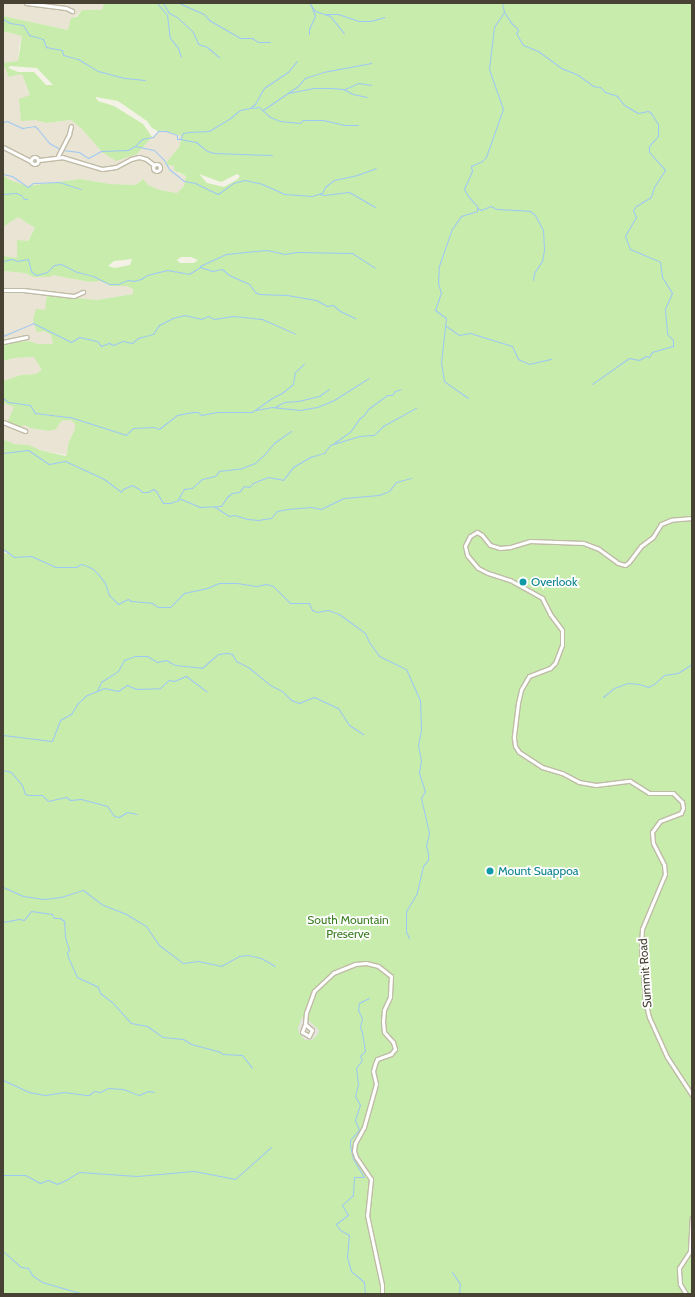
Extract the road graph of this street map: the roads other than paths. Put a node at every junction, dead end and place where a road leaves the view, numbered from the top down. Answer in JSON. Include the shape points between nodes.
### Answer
{"nodes":[{"id":1,"x":26,"y":3,"type":"edge"},
{"id":2,"x":72,"y":11,"type":"dead end"},
{"id":3,"x":70,"y":126,"type":"dead end"},
{"id":4,"x":3,"y":147,"type":"edge"},
{"id":5,"x":58,"y":156,"type":"junction"},
{"id":6,"x":32,"y":160,"type":"junction"},
{"id":7,"x":39,"y":160,"type":"junction"},
{"id":8,"x":154,"y":165,"type":"dead end"},
{"id":9,"x":3,"y":290,"type":"edge"},
{"id":10,"x":83,"y":292,"type":"dead end"},
{"id":11,"x":26,"y":337,"type":"dead end"},
{"id":12,"x":3,"y":342,"type":"edge"},
{"id":13,"x":3,"y":422,"type":"edge"},
{"id":14,"x":25,"y":432,"type":"dead end"},
{"id":15,"x":692,"y":518,"type":"edge"},
{"id":16,"x":305,"y":1024,"type":"dead end"},
{"id":17,"x":692,"y":1095,"type":"edge"},
{"id":18,"x":692,"y":1218,"type":"edge"},
{"id":19,"x":382,"y":1294,"type":"edge"},
{"id":20,"x":686,"y":1294,"type":"edge"}],
"edges":[{"from":1,"to":2,"type":"street"},
{"from":3,"to":5,"type":"street","via":[[69,134]]},
{"from":4,"to":6,"type":"street"},
{"from":5,"to":7,"type":"street"},
{"from":5,"to":8,"type":"street","via":[[98,169],[112,168],[139,157]]},
{"from":6,"to":7,"type":"street"},
{"from":6,"to":7,"type":"street","via":[[32,164],[35,165]]},
{"from":9,"to":10,"type":"street","via":[[74,296]]},
{"from":11,"to":12,"type":"street"},
{"from":13,"to":14,"type":"street"},
{"from":15,"to":17,"type":"street","name":"Summit Road","via":[[671,520],[662,524],[625,565],[618,563],[599,548],[581,543],[530,541],[500,548],[490,545],[477,532],[470,536],[465,546],[467,555],[478,568],[510,580],[542,598],[562,630],[563,640],[555,663],[550,668],[529,676],[521,690],[514,738],[519,752],[545,769],[562,773],[579,782],[594,785],[630,781],[651,793],[673,793],[682,802],[681,813],[660,821],[652,832],[652,843],[664,865],[665,874],[642,929],[641,946],[645,1000],[649,1017],[667,1057]]},
{"from":16,"to":19,"type":"street","via":[[314,991],[336,970],[366,963],[378,966],[391,976],[390,997],[384,1010],[383,1021],[384,1032],[393,1042],[395,1049],[391,1054],[377,1059],[373,1071],[376,1084],[364,1127],[355,1142],[354,1150],[371,1179],[367,1215]]},
{"from":18,"to":20,"type":"street","via":[[690,1251],[679,1268],[680,1284]]}]}
